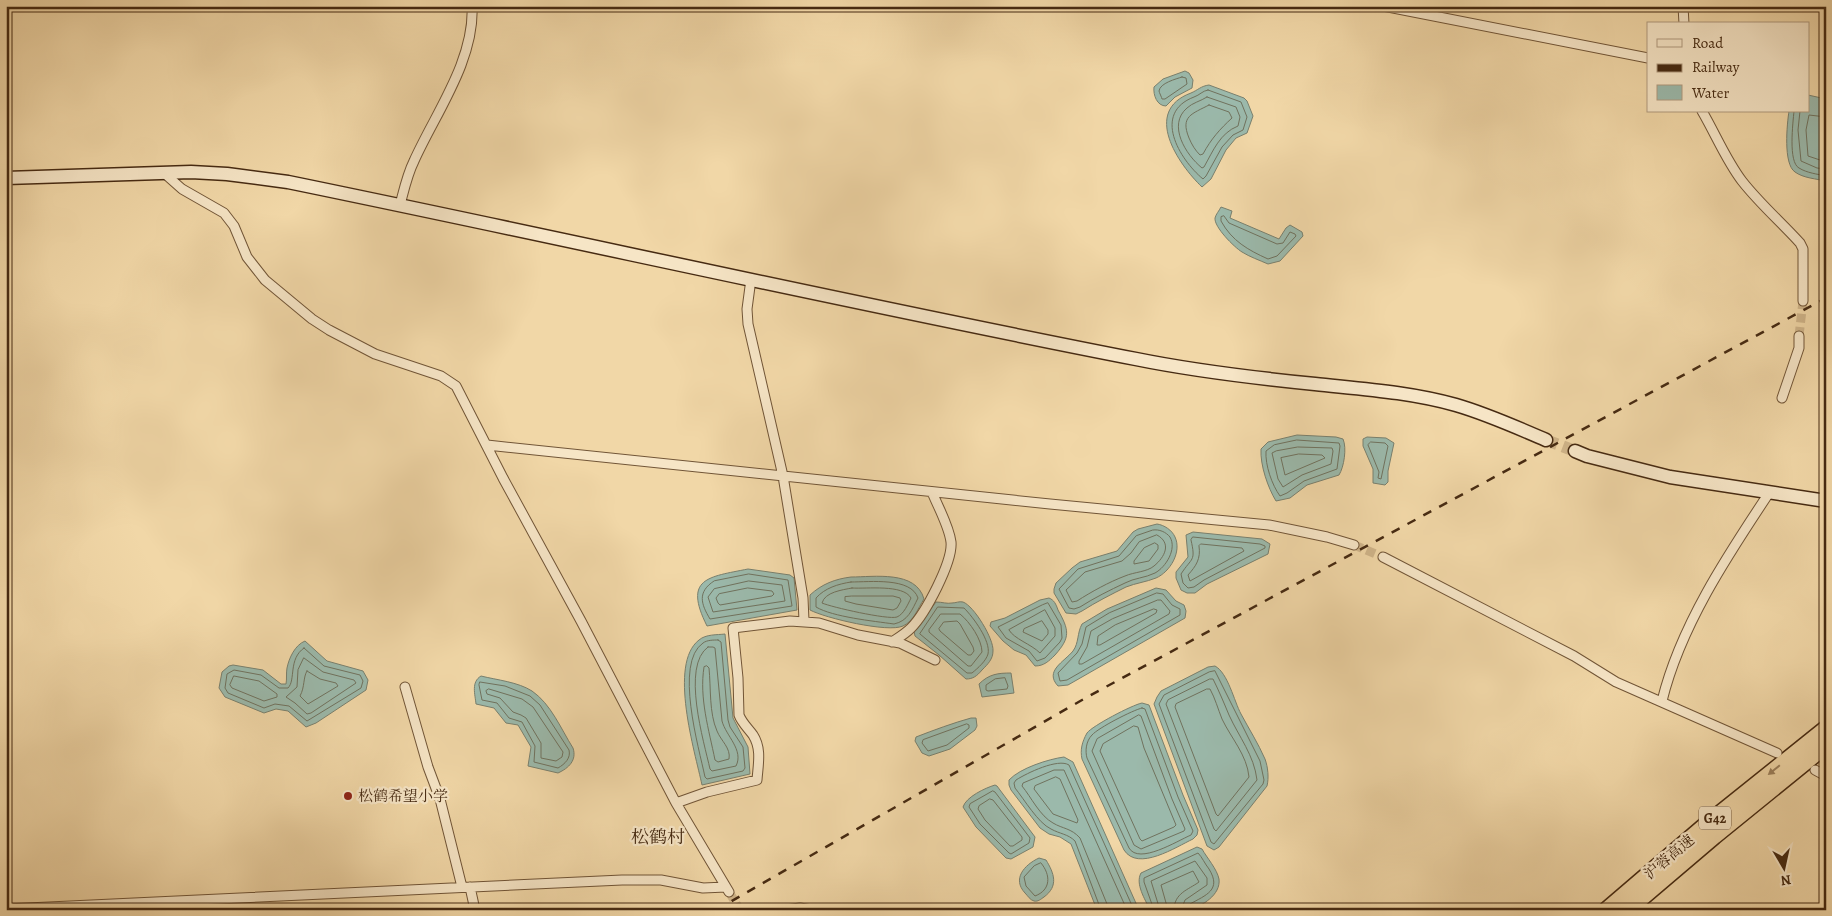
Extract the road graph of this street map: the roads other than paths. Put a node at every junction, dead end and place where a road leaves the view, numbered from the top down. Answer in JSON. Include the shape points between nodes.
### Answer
{"nodes":[{"id":1,"x":472,"y":6,"type":"edge"},
{"id":2,"x":1383,"y":6,"type":"edge"},
{"id":3,"x":1683,"y":6,"type":"edge"},
{"id":4,"x":1684,"y":22,"type":"edge"},
{"id":5,"x":1647,"y":58,"type":"edge"},
{"id":6,"x":1703,"y":112,"type":"edge"},
{"id":7,"x":164,"y":173,"type":"junction"},
{"id":8,"x":6,"y":178,"type":"edge"},
{"id":9,"x":400,"y":205,"type":"junction"},
{"id":10,"x":751,"y":280,"type":"junction"},
{"id":11,"x":1803,"y":301,"type":"tunnel mouth"},
{"id":12,"x":1799,"y":336,"type":"tunnel mouth"},
{"id":13,"x":1782,"y":398,"type":"dead end"},
{"id":14,"x":1546,"y":440,"type":"tunnel mouth"},
{"id":15,"x":487,"y":445,"type":"junction"},
{"id":16,"x":1575,"y":451,"type":"tunnel mouth"},
{"id":17,"x":783,"y":476,"type":"junction"},
{"id":18,"x":932,"y":492,"type":"junction"},
{"id":19,"x":1769,"y":493,"type":"junction"},
{"id":20,"x":1826,"y":502,"type":"edge"},
{"id":21,"x":1354,"y":545,"type":"tunnel mouth"},
{"id":22,"x":1383,"y":557,"type":"tunnel mouth"},
{"id":23,"x":804,"y":622,"type":"junction"},
{"id":24,"x":892,"y":642,"type":"junction"},
{"id":25,"x":935,"y":660,"type":"dead end"},
{"id":26,"x":405,"y":687,"type":"dead end"},
{"id":27,"x":1662,"y":702,"type":"junction"},
{"id":28,"x":1826,"y":729,"type":"edge"},
{"id":29,"x":1826,"y":745,"type":"edge"},
{"id":30,"x":1777,"y":752,"type":"dead end"},
{"id":31,"x":1815,"y":770,"type":"dead end"},
{"id":32,"x":1826,"y":776,"type":"edge"},
{"id":33,"x":676,"y":803,"type":"junction"},
{"id":34,"x":466,"y":887,"type":"junction"},
{"id":35,"x":6,"y":909,"type":"edge"},
{"id":36,"x":476,"y":910,"type":"edge"},
{"id":37,"x":786,"y":910,"type":"edge"},
{"id":38,"x":810,"y":910,"type":"edge"},
{"id":39,"x":1607,"y":910,"type":"edge"},
{"id":40,"x":1627,"y":910,"type":"edge"}],
"edges":[{"from":1,"to":9,"type":"street","via":[[468,41],[458,71],[414,160]]},
{"from":2,"to":5,"type":"street"},
{"from":3,"to":4,"type":"street"},
{"from":6,"to":11,"type":"street","via":[[1741,179],[1800,243],[1803,249]]},
{"from":7,"to":8,"type":"main road"},
{"from":7,"to":9,"type":"main road","via":[[207,172],[268,179]]},
{"from":7,"to":15,"type":"street","via":[[182,189],[224,214],[234,226],[247,257],[265,280],[312,319],[375,354],[452,382],[460,391]]},
{"from":9,"to":10,"type":"main road"},
{"from":10,"to":14,"type":"main road","via":[[1176,367],[1431,400],[1455,405]]},
{"from":10,"to":17,"type":"street","via":[[748,324]]},
{"from":12,"to":13,"type":"street","via":[[1799,348]]},
{"from":15,"to":17,"type":"street"},
{"from":15,"to":33,"type":"street"},
{"from":16,"to":19,"type":"main road","via":[[1655,473]]},
{"from":17,"to":18,"type":"street"},
{"from":17,"to":23,"type":"street"},
{"from":18,"to":21,"type":"street","via":[[1269,525]]},
{"from":18,"to":24,"type":"street","via":[[949,534],[950,552],[944,573],[912,628]]},
{"from":19,"to":20,"type":"main road"},
{"from":19,"to":27,"type":"street","via":[[1710,586],[1676,658]]},
{"from":22,"to":27,"type":"street","via":[[1574,656],[1616,682]]},
{"from":23,"to":24,"type":"street"},
{"from":23,"to":33,"type":"street","via":[[784,621],[733,628],[739,714],[757,743],[757,780]]},
{"from":24,"to":25,"type":"street"},
{"from":26,"to":34,"type":"street"},
{"from":27,"to":30,"type":"street"},
{"from":28,"to":39,"type":"highway","name":"沪蓉高速","number":"G42","one_way":true},
{"from":29,"to":40,"type":"highway","name":"沪蓉高速","number":"G42"},
{"from":31,"to":32,"type":"street"},
{"from":33,"to":34,"type":"street","via":[[727,889],[661,880]]},
{"from":34,"to":35,"type":"street"},
{"from":34,"to":36,"type":"street"},
{"from":37,"to":38,"type":"street"}]}
